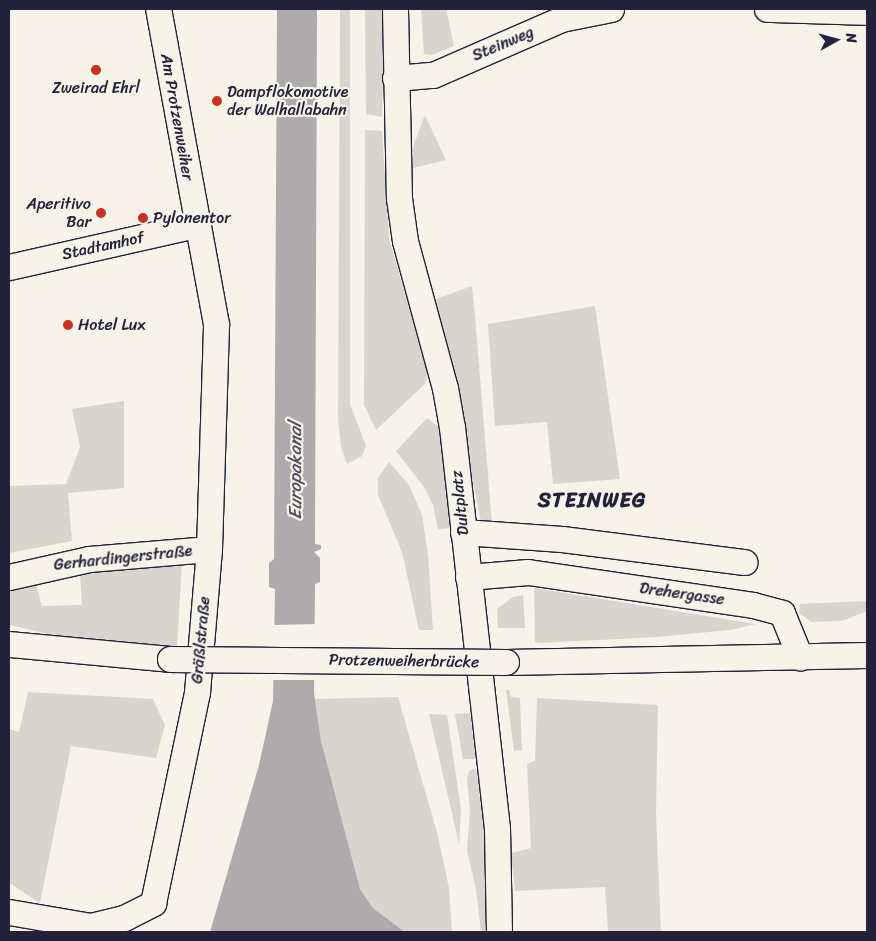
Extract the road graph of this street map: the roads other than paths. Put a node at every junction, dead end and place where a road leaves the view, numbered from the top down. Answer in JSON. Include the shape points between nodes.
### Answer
{"nodes":[{"id":1,"x":158,"y":9,"type":"edge"},
{"id":2,"x":395,"y":9,"type":"edge"},
{"id":3,"x":611,"y":9,"type":"edge"},
{"id":4,"x":767,"y":9,"type":"edge"},
{"id":5,"x":867,"y":12,"type":"edge"},
{"id":6,"x":395,"y":78,"type":"junction"},
{"id":7,"x":196,"y":225,"type":"junction"},
{"id":8,"x":9,"y":267,"type":"edge"},
{"id":9,"x":463,"y":532,"type":"junction"},
{"id":10,"x":208,"y":549,"type":"junction"},
{"id":11,"x":745,"y":562,"type":"dead end"},
{"id":12,"x":9,"y":577,"type":"edge"},
{"id":13,"x":468,"y":577,"type":"junction"},
{"id":14,"x":9,"y":644,"type":"edge"},
{"id":15,"x":867,"y":655,"type":"edge"},
{"id":16,"x":800,"y":657,"type":"junction"},
{"id":17,"x":9,"y":912,"type":"edge"},
{"id":18,"x":499,"y":932,"type":"edge"}],
"edges":[{"from":1,"to":7,"type":"street","name":"Am Protzenweiher"},
{"from":2,"to":6,"type":"street","name":"Dultplatz"},
{"from":3,"to":6,"type":"street","name":"Steinweg","via":[[560,19],[433,75]]},
{"from":4,"to":5,"type":"street"},
{"from":6,"to":9,"type":"street","name":"Dultplatz","via":[[399,198],[405,241],[445,388]]},
{"from":7,"to":8,"type":"street","name":"Stadtamhof"},
{"from":7,"to":10,"type":"street","name":"Gräßlstraße","via":[[216,324]]},
{"from":9,"to":11,"type":"street","via":[[539,537]]},
{"from":9,"to":13,"type":"street","name":"Dultplatz"},
{"from":10,"to":12,"type":"street","name":"Gerhardingerstraße","via":[[89,559]]},
{"from":10,"to":17,"type":"street","name":"Gräßlstraße","via":[[197,692],[153,903],[124,918],[91,926]]},
{"from":13,"to":16,"type":"street","name":"Drehergasse","via":[[528,572],[753,604],[782,613]]},
{"from":13,"to":18,"type":"street","name":"Dultplatz","via":[[497,828]]},
{"from":14,"to":16,"type":"street","name":"Protzenweiherbrücke","bridge":true,"via":[[170,659],[506,662]]},
{"from":15,"to":16,"type":"street"}]}
